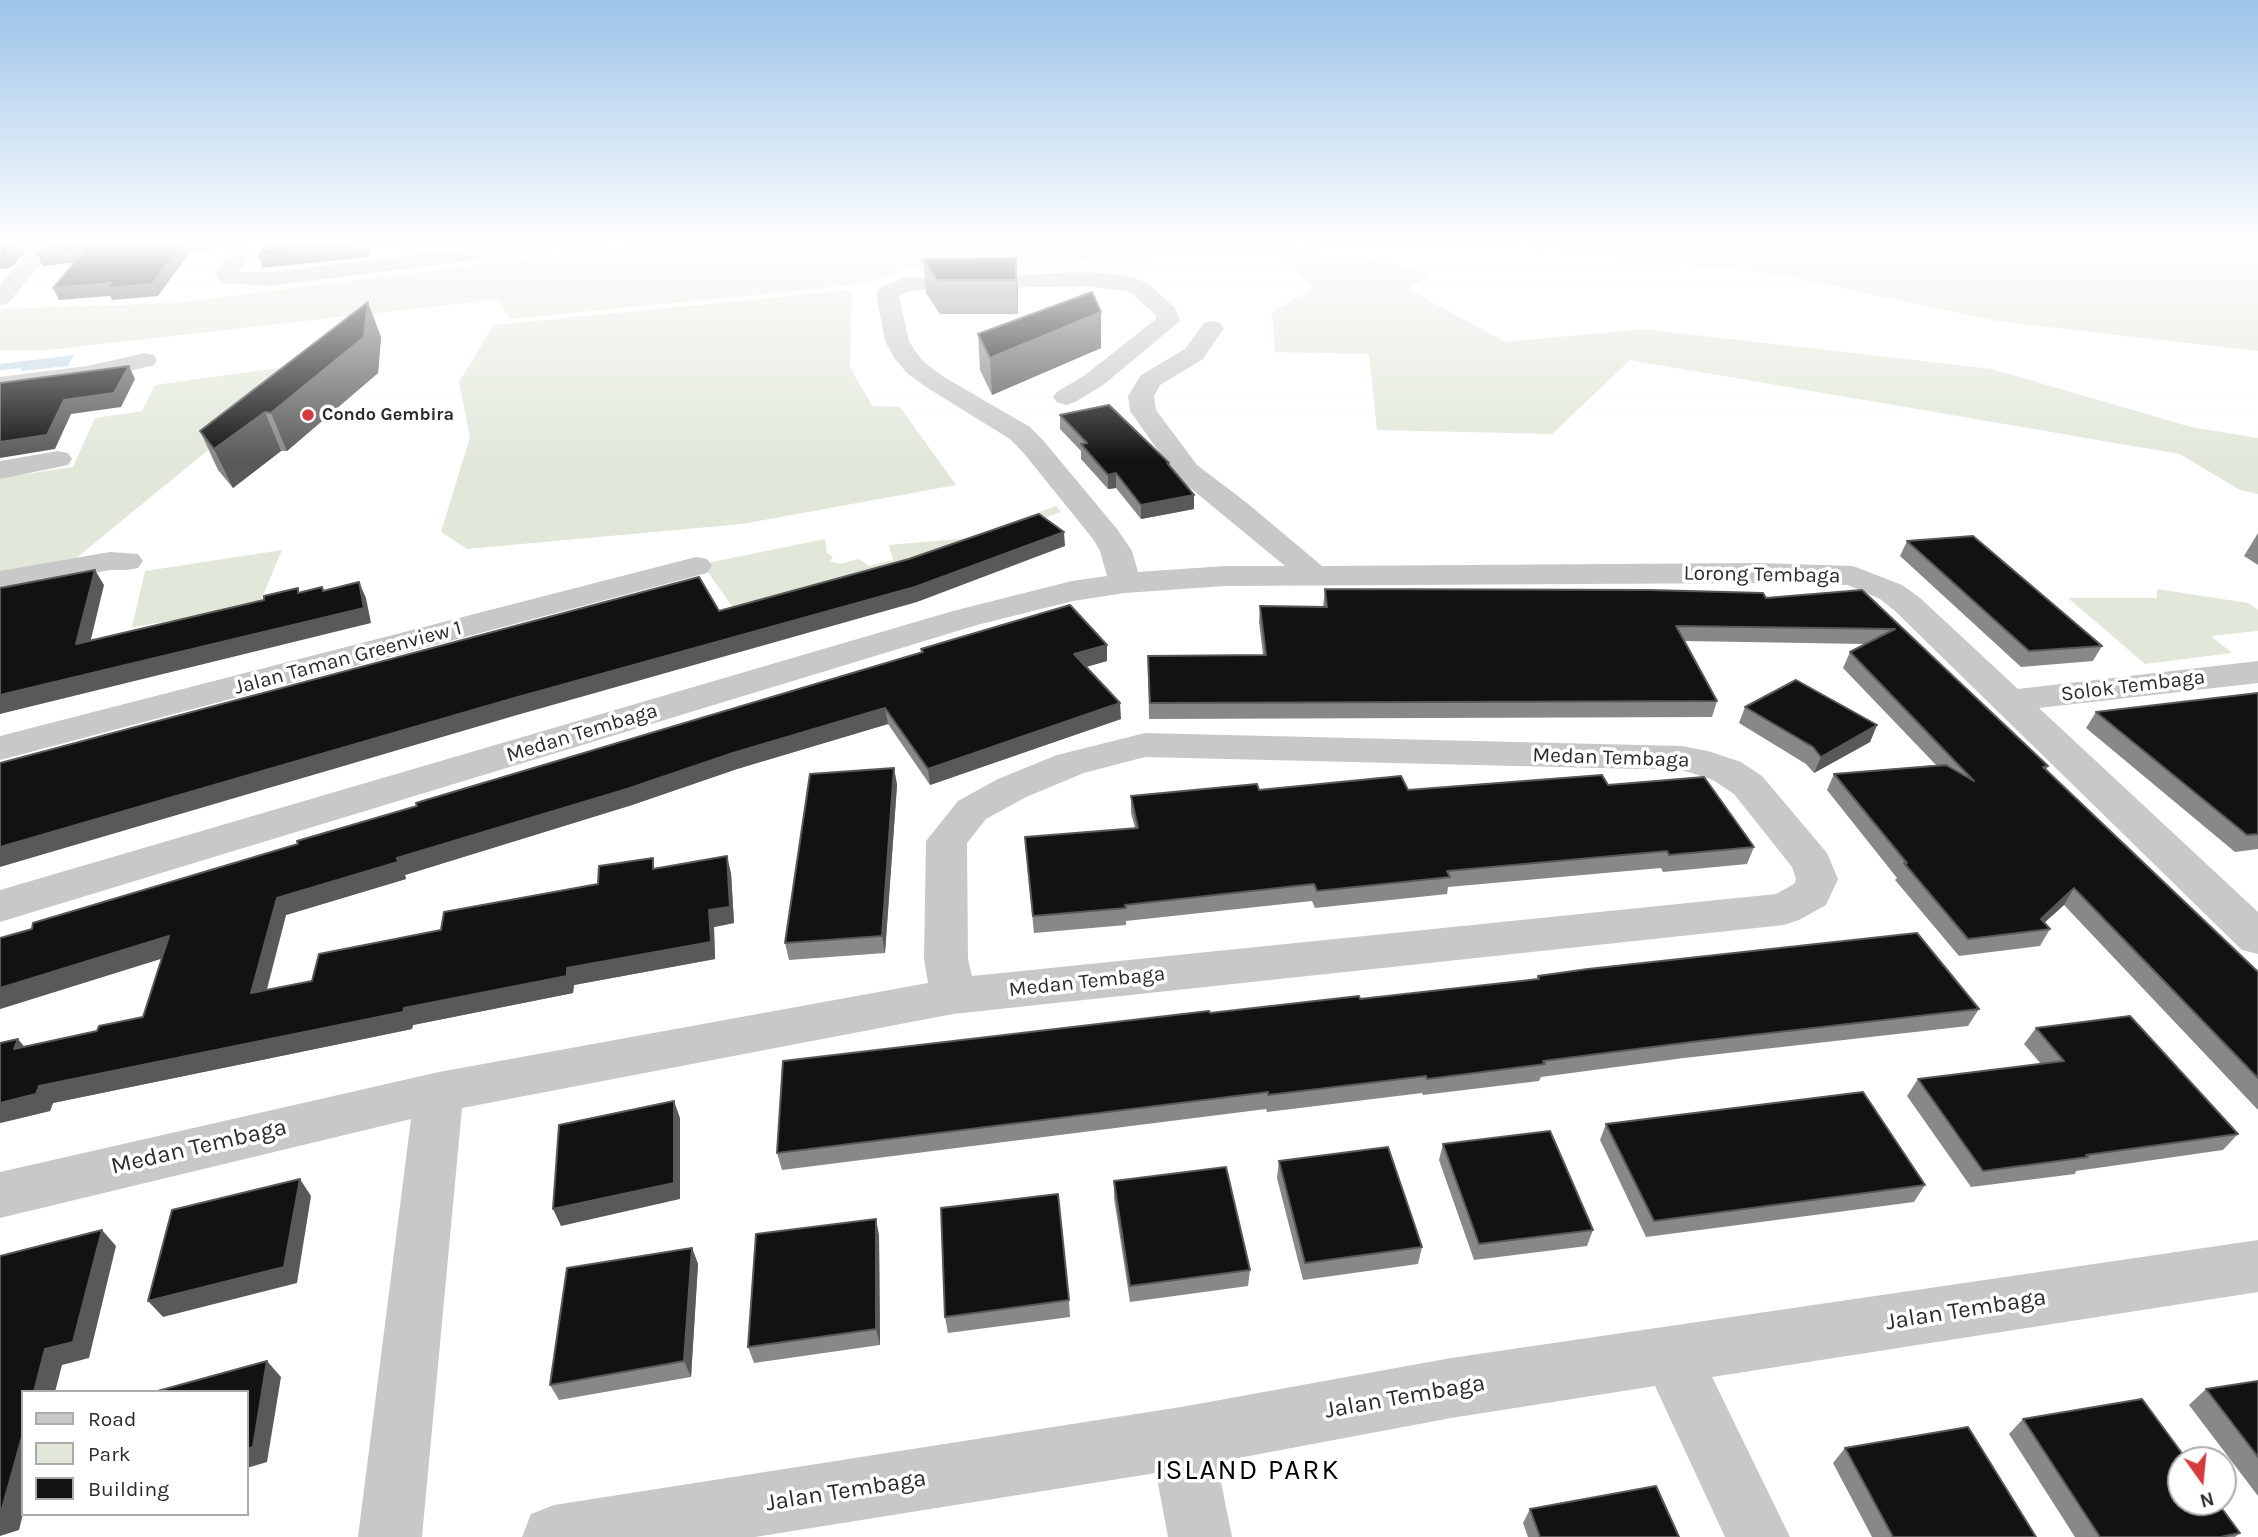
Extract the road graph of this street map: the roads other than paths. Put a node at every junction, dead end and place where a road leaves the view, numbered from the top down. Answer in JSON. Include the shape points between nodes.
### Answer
{"nodes":[{"id":1,"x":892,"y":316,"type":"edge"},
{"id":2,"x":1167,"y":316,"type":"edge"},
{"id":3,"x":1212,"y":328,"type":"dead end"},
{"id":4,"x":145,"y":359,"type":"dead end"},
{"id":5,"x":0,"y":385,"type":"edge"},
{"id":6,"x":1066,"y":397,"type":"dead end"},
{"id":7,"x":58,"y":459,"type":"dead end"},
{"id":8,"x":0,"y":470,"type":"edge"},
{"id":9,"x":128,"y":561,"type":"dead end"},
{"id":10,"x":696,"y":566,"type":"dead end"},
{"id":11,"x":1314,"y":575,"type":"junction"},
{"id":12,"x":0,"y":581,"type":"edge"},
{"id":13,"x":1125,"y":583,"type":"junction"},
{"id":14,"x":2258,"y":672,"type":"edge"},
{"id":15,"x":2007,"y":701,"type":"junction"},
{"id":16,"x":0,"y":748,"type":"edge"},
{"id":17,"x":2242,"y":905,"type":"edge"},
{"id":18,"x":0,"y":906,"type":"edge"},
{"id":19,"x":2258,"y":938,"type":"edge"},
{"id":20,"x":953,"y":996,"type":"junction"},
{"id":21,"x":439,"y":1092,"type":"junction"},
{"id":22,"x":0,"y":1195,"type":"edge"},
{"id":23,"x":2258,"y":1266,"type":"edge"},
{"id":24,"x":1671,"y":1355,"type":"junction"},
{"id":25,"x":1181,"y":1438,"type":"junction"},
{"id":26,"x":390,"y":1537,"type":"edge"},
{"id":27,"x":554,"y":1537,"type":"edge"},
{"id":28,"x":1200,"y":1537,"type":"edge"},
{"id":29,"x":1758,"y":1537,"type":"edge"}],
"edges":[{"from":1,"to":13,"type":"street","via":[[897,341],[916,368],[1032,445],[1106,535]]},
{"from":2,"to":6,"type":"street","via":[[1168,321]]},
{"from":3,"to":11,"type":"street","via":[[1194,354],[1150,380],[1141,396],[1143,411],[1187,471]]},
{"from":4,"to":5,"type":"street","via":[[88,374]]},
{"from":7,"to":8,"type":"street"},
{"from":9,"to":12,"type":"street"},
{"from":10,"to":16,"type":"street","name":"Jalan Taman Greenview 1"},
{"from":11,"to":13,"type":"street","name":"Lorong Tembaga","via":[[1178,577]]},
{"from":11,"to":15,"type":"street","name":"Lorong Tembaga","via":[[1853,576],[1907,604]]},
{"from":13,"to":18,"type":"street","name":"Medan Tembaga","via":[[1072,591],[965,618]]},
{"from":14,"to":15,"type":"street","name":"Solok Tembaga"},
{"from":15,"to":17,"type":"street","name":"Lorong Tembaga"},
{"from":17,"to":19,"type":"street","name":"Lorong Tembaga"},
{"from":20,"to":20,"type":"street","name":"Medan Tembaga","via":[[1784,909],[1811,894],[1817,879],[1812,863],[1748,785],[1727,771],[1682,758],[1145,746],[1071,764],[1012,788],[972,810],[946,841],[946,959]]},
{"from":20,"to":21,"type":"street","name":"Medan Tembaga"},
{"from":21,"to":22,"type":"street","name":"Medan Tembaga"},
{"from":21,"to":26,"type":"street"},
{"from":23,"to":24,"type":"street","name":"Jalan Tembaga"},
{"from":24,"to":25,"type":"street","name":"Jalan Tembaga","via":[[1451,1388]]},
{"from":24,"to":29,"type":"street"},
{"from":25,"to":27,"type":"street","name":"Jalan Tembaga"},
{"from":25,"to":28,"type":"street"}]}
